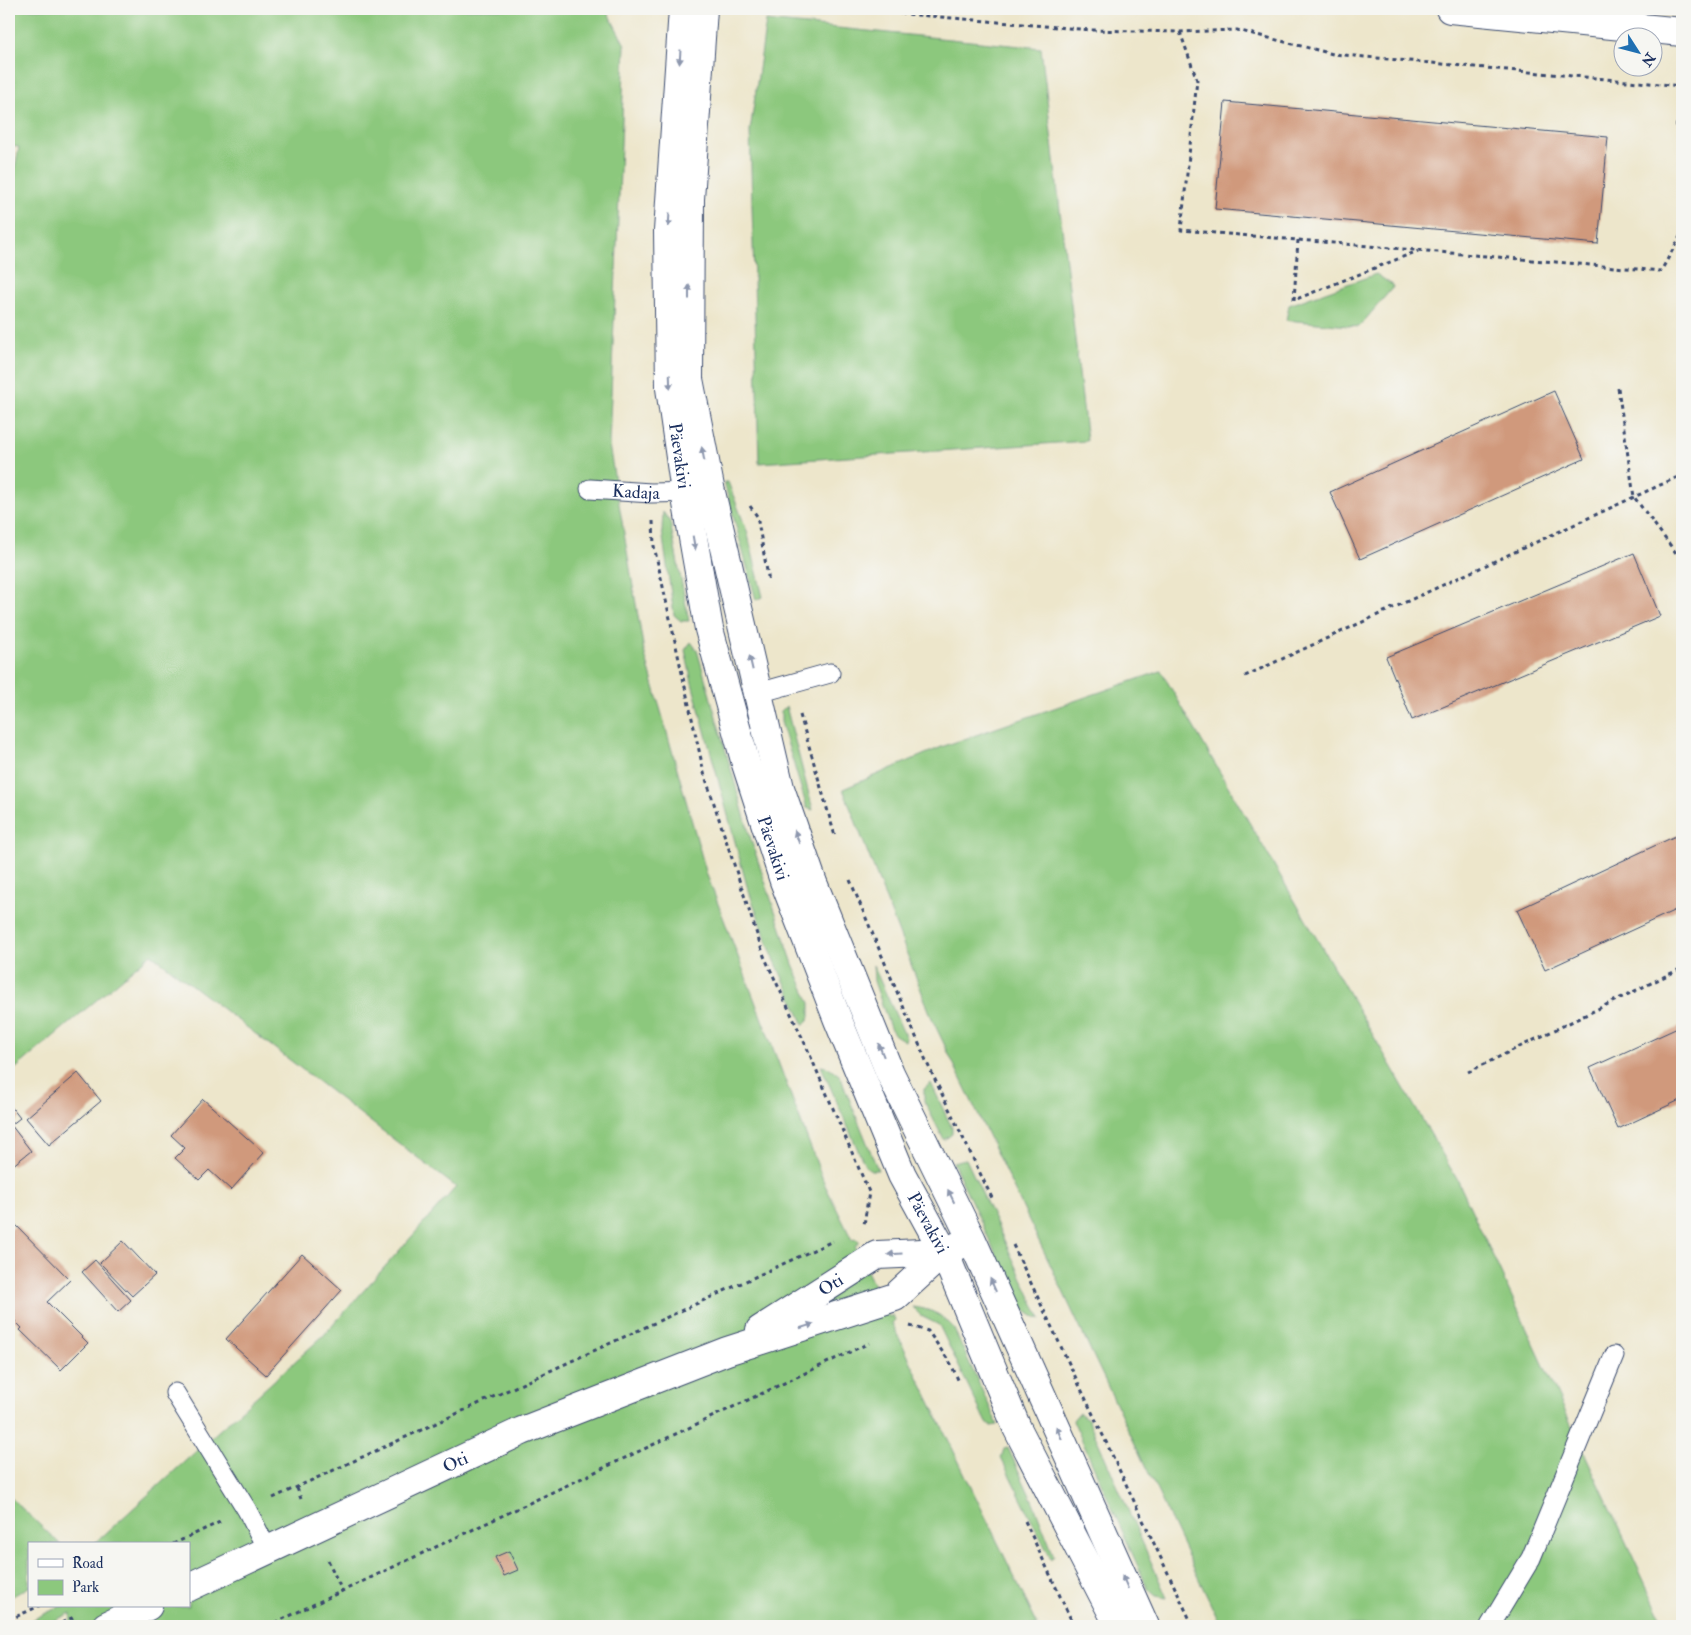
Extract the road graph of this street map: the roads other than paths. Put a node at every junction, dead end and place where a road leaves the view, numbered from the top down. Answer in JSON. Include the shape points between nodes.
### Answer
{"nodes":[{"id":1,"x":683,"y":9,"type":"edge"},
{"id":2,"x":703,"y":9,"type":"edge"},
{"id":3,"x":1450,"y":9,"type":"edge"},
{"id":4,"x":1682,"y":32,"type":"edge"},
{"id":5,"x":590,"y":489,"type":"dead end"},
{"id":6,"x":698,"y":492,"type":"junction"},
{"id":7,"x":830,"y":673,"type":"dead end"},
{"id":8,"x":758,"y":693,"type":"junction"},
{"id":9,"x":972,"y":1240,"type":"junction"},
{"id":10,"x":944,"y":1252,"type":"junction"},
{"id":11,"x":727,"y":1351,"type":"junction"},
{"id":12,"x":1614,"y":1356,"type":"dead end"},
{"id":13,"x":175,"y":1393,"type":"dead end"},
{"id":14,"x":267,"y":1549,"type":"junction"},
{"id":15,"x":190,"y":1587,"type":"edge"},
{"id":16,"x":144,"y":1608,"type":"edge"},
{"id":17,"x":106,"y":1626,"type":"edge"},
{"id":18,"x":1119,"y":1626,"type":"edge"},
{"id":19,"x":1145,"y":1626,"type":"edge"},
{"id":20,"x":1490,"y":1626,"type":"edge"}],
"edges":[{"from":1,"to":6,"type":"street","name":"Päevakivi","one_way":true,"via":[[668,231],[670,388]]},
{"from":6,"to":2,"type":"street","name":"Päevakivi","one_way":true,"via":[[689,379],[690,199]]},
{"from":3,"to":4,"type":"street"},
{"from":5,"to":6,"type":"lane","name":"Kadaja"},
{"from":8,"to":6,"type":"street","name":"Päevakivi","one_way":true},
{"from":6,"to":10,"type":"street","name":"Päevakivi","one_way":true,"via":[[709,629],[746,764],[784,881],[838,1020],[902,1175]]},
{"from":7,"to":8,"type":"lane"},
{"from":9,"to":8,"type":"street","name":"Päevakivi","one_way":true,"via":[[890,1073],[812,883],[780,788]]},
{"from":9,"to":10,"type":"street","name":"Oti"},
{"from":19,"to":9,"type":"street","name":"Päevakivi","one_way":true},
{"from":11,"to":10,"type":"street","name":"Oti","one_way":true,"via":[[895,1297]]},
{"from":10,"to":11,"type":"street","name":"Oti","one_way":true,"via":[[877,1255]]},
{"from":10,"to":18,"type":"street","name":"Päevakivi","via":[[1017,1428]]},
{"from":11,"to":14,"type":"street","name":"Oti","via":[[522,1431]]},
{"from":12,"to":20,"type":"lane","via":[[1531,1558]]},
{"from":13,"to":14,"type":"lane"},
{"from":14,"to":15,"type":"street","name":"Oti"},
{"from":16,"to":17,"type":"street"}]}
